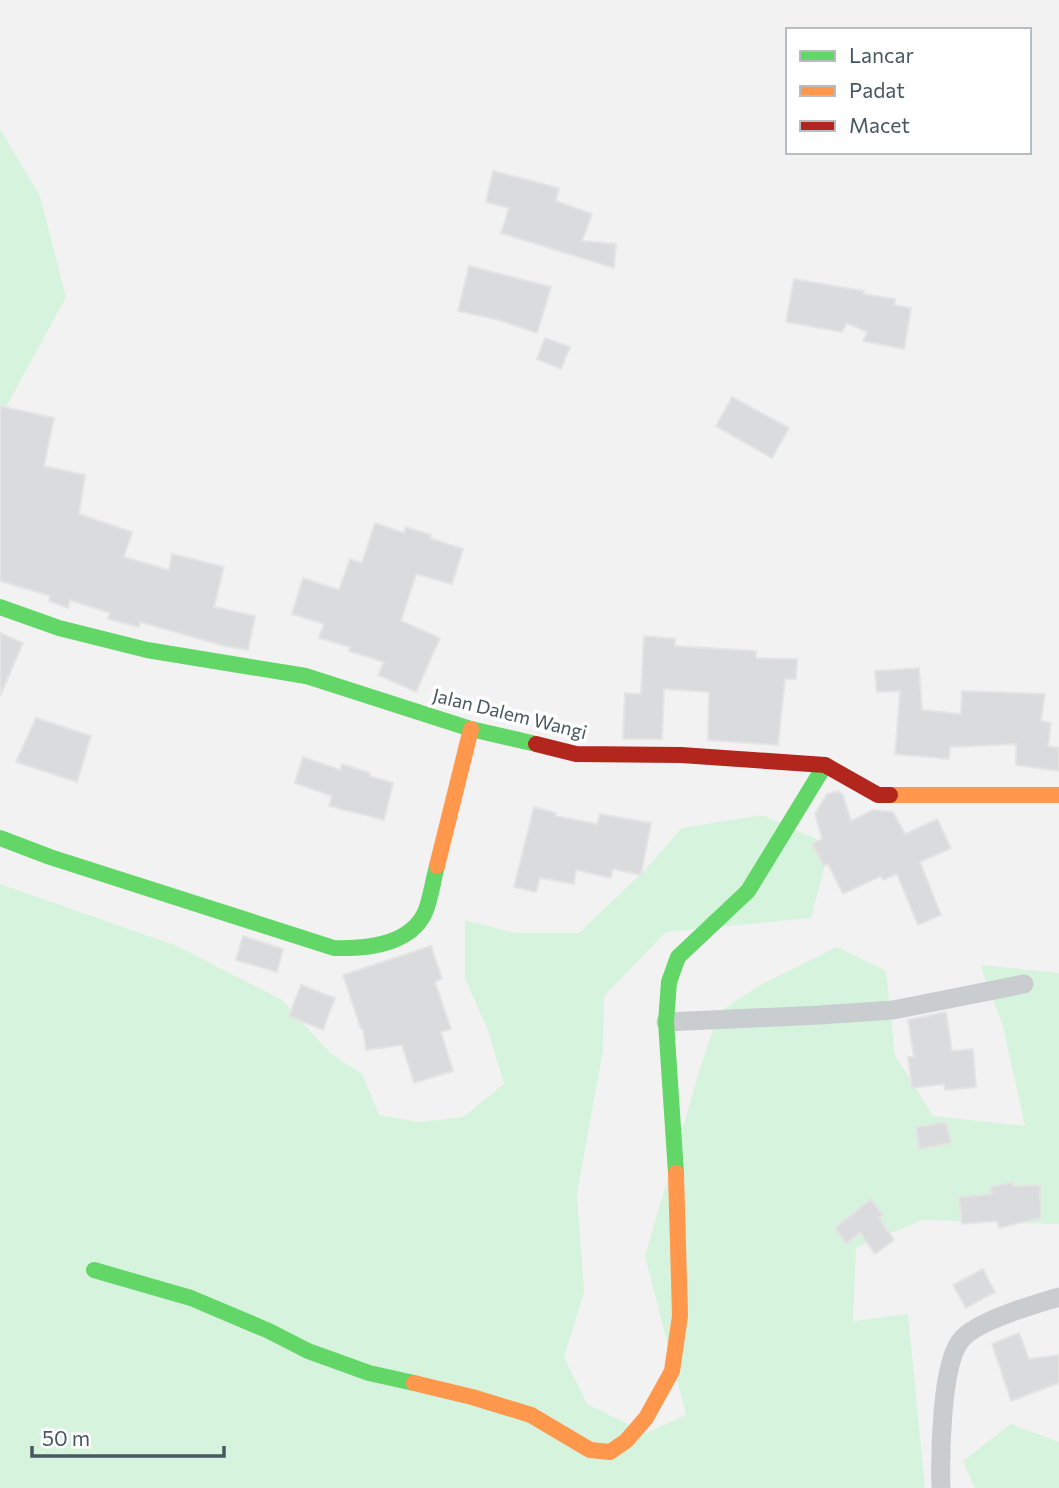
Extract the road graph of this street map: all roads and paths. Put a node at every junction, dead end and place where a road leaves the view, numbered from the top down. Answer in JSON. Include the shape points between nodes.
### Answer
{"nodes":[{"id":1,"x":0,"y":607,"type":"edge"},
{"id":2,"x":471,"y":729,"type":"junction"},
{"id":3,"x":825,"y":765,"type":"junction"},
{"id":4,"x":1059,"y":795,"type":"edge"},
{"id":5,"x":0,"y":838,"type":"edge"},
{"id":6,"x":1024,"y":984,"type":"dead end"},
{"id":7,"x":666,"y":1022,"type":"junction"},
{"id":8,"x":94,"y":1270,"type":"dead end"},
{"id":9,"x":1059,"y":1297,"type":"edge"},
{"id":10,"x":941,"y":1488,"type":"edge"}],
"edges":[{"from":1,"to":2,"type":"street","name":"Jalan Dalem Wangi","via":[[59,628],[147,650],[306,676]]},
{"from":2,"to":3,"type":"street","name":"Jalan Dalem Wangi","via":[[576,754],[681,755]]},
{"from":2,"to":5,"type":"street","via":[[426,909],[416,926],[399,939],[376,946],[334,948]]},
{"from":3,"to":4,"type":"street","name":"Jalan Dalem Wangi","via":[[878,794]]},
{"from":3,"to":7,"type":"street","via":[[748,891],[678,957],[669,982]]},
{"from":6,"to":7,"type":"street","via":[[893,1010]]},
{"from":7,"to":8,"type":"street","via":[[676,1158],[680,1316],[672,1371],[646,1418],[610,1452],[590,1450],[531,1415],[369,1373],[308,1351],[191,1297]]},
{"from":9,"to":10,"type":"street","via":[[971,1331],[960,1341],[946,1382]]}]}
